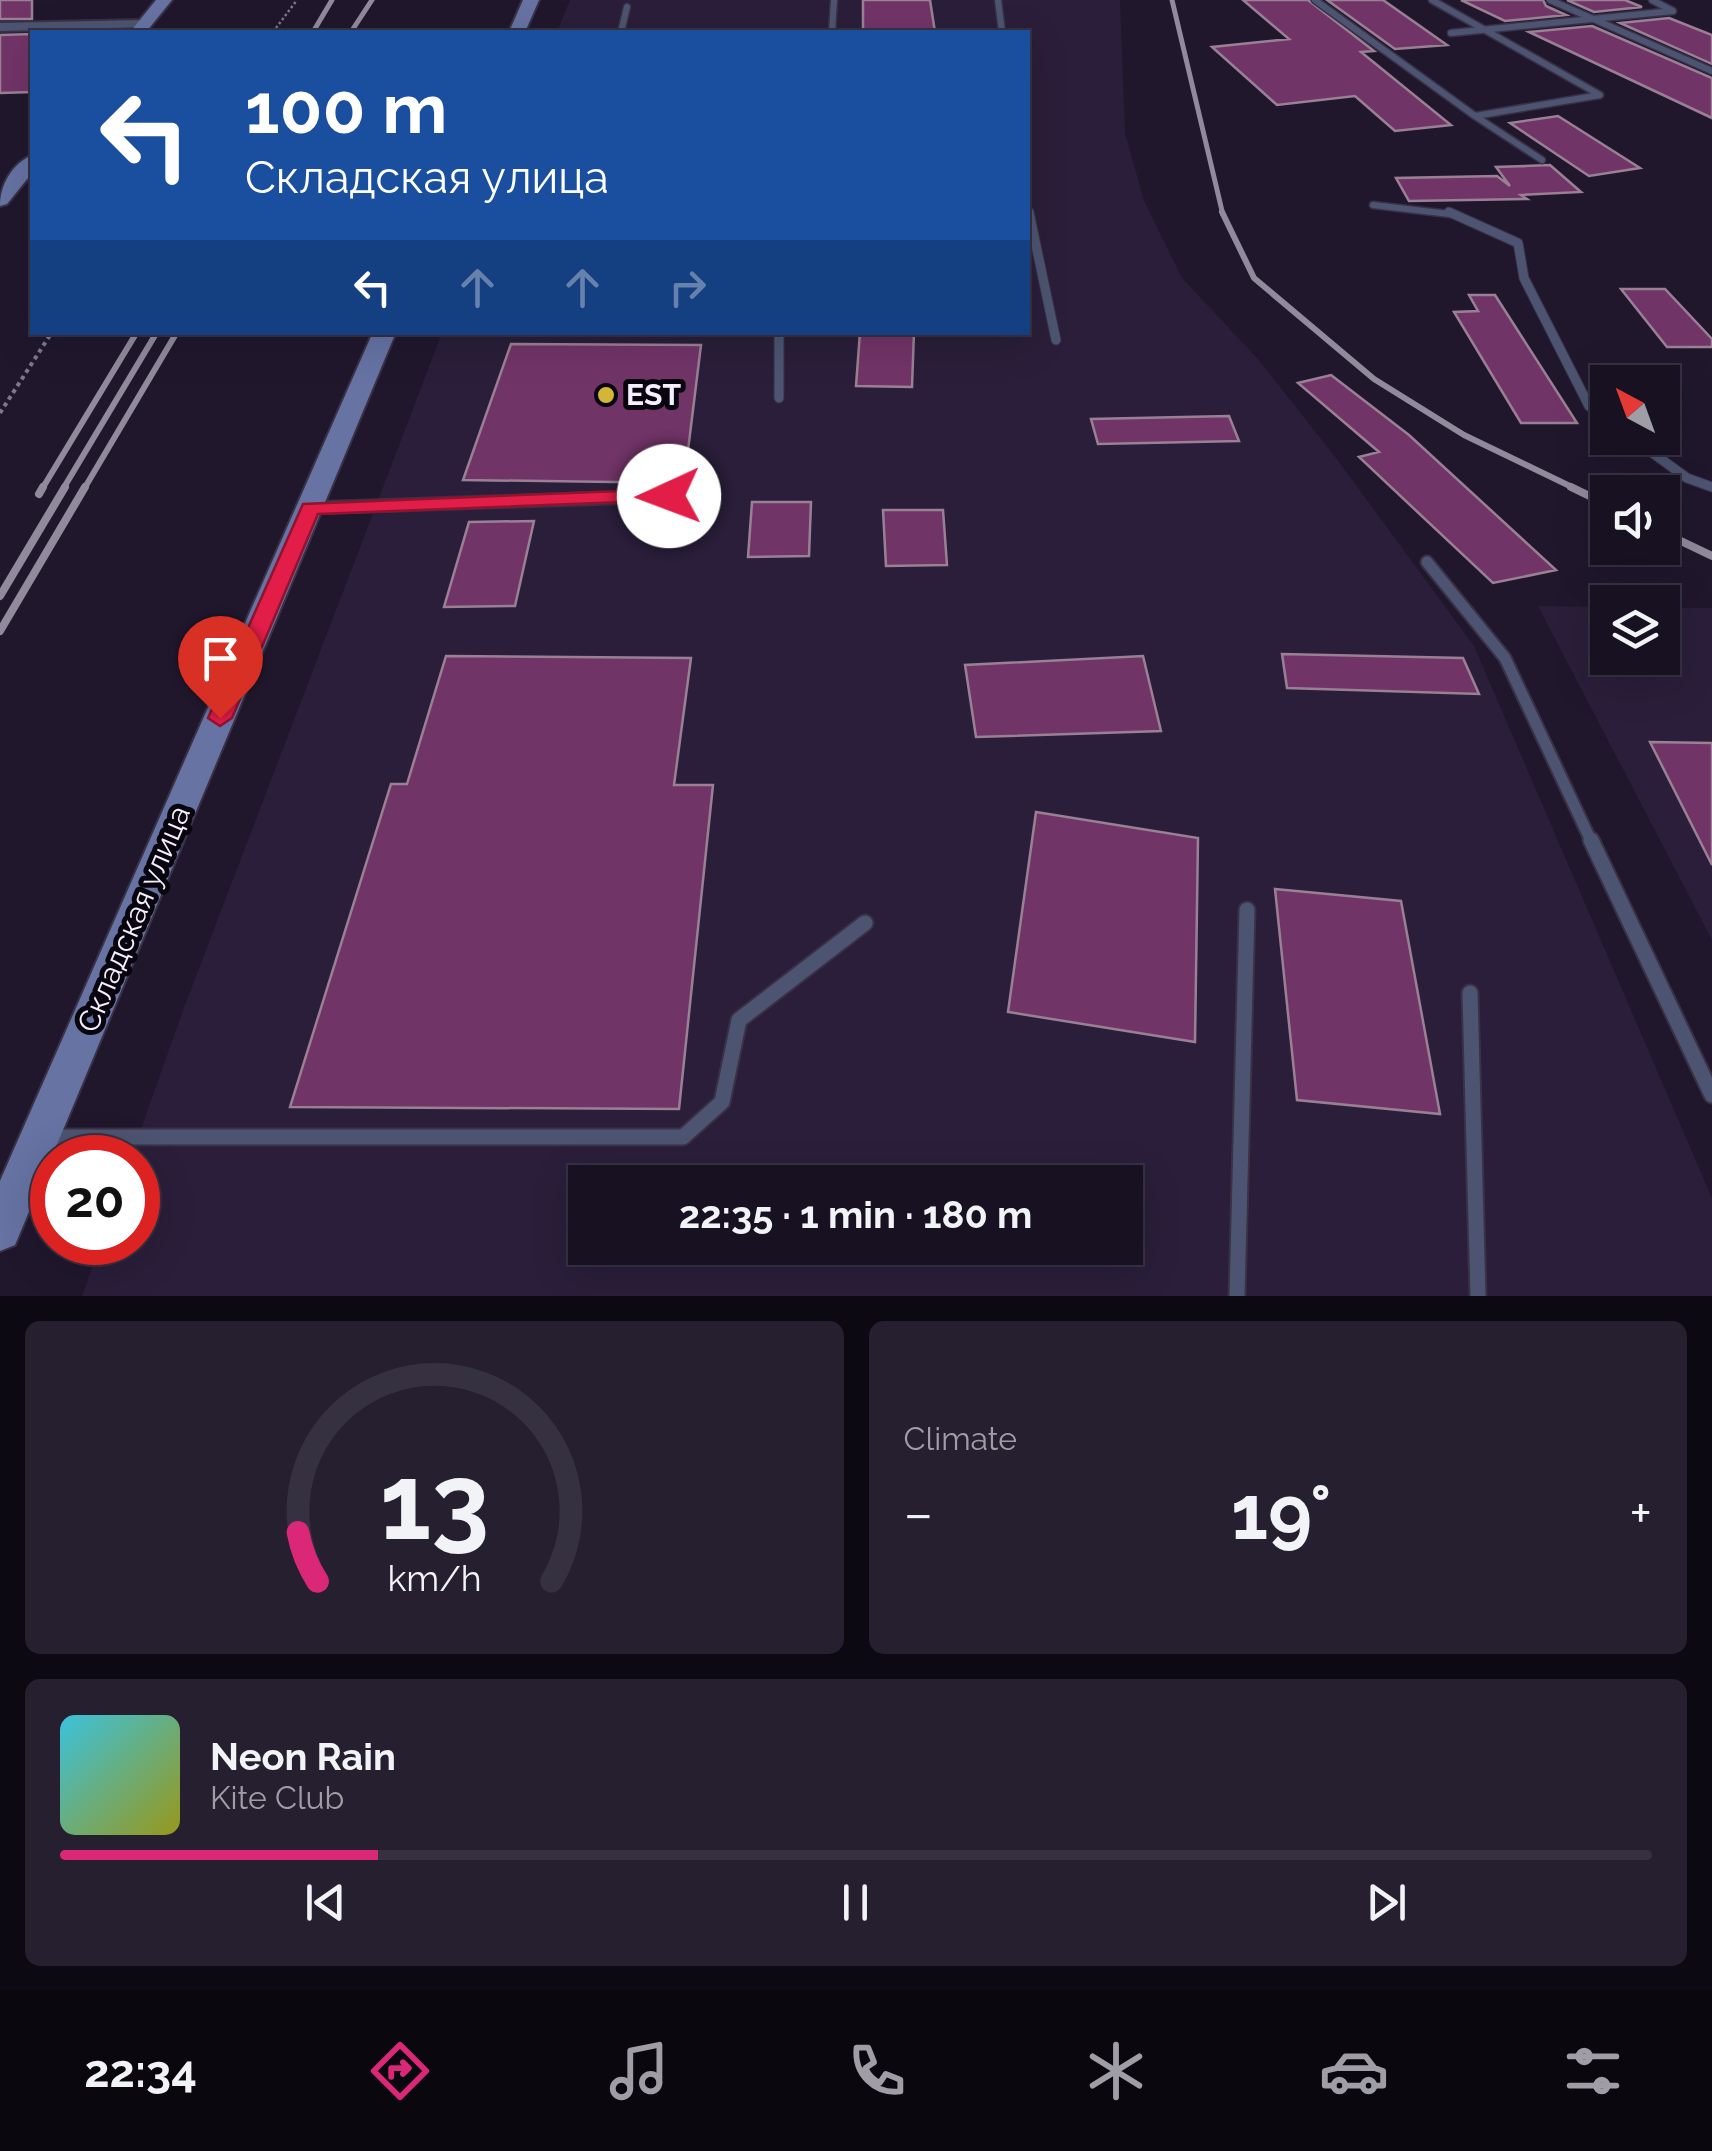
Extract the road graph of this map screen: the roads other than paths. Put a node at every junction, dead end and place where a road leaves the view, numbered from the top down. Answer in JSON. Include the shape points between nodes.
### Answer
{"nodes":[{"id":1,"x":164,"y":0,"type":"edge"},
{"id":2,"x":531,"y":0,"type":"edge"},
{"id":3,"x":834,"y":0,"type":"edge"},
{"id":4,"x":998,"y":0,"type":"edge"},
{"id":5,"x":1315,"y":0,"type":"edge"},
{"id":6,"x":1432,"y":0,"type":"edge"},
{"id":7,"x":1550,"y":0,"type":"edge"},
{"id":8,"x":1652,"y":0,"type":"edge"},
{"id":9,"x":627,"y":7,"type":"dead end"},
{"id":10,"x":1593,"y":19,"type":"junction"},
{"id":11,"x":0,"y":27,"type":"edge"},
{"id":12,"x":141,"y":28,"type":"edge"},
{"id":13,"x":1486,"y":29,"type":"junction"},
{"id":14,"x":518,"y":30,"type":"edge"},
{"id":15,"x":621,"y":30,"type":"edge"},
{"id":16,"x":832,"y":30,"type":"edge"},
{"id":17,"x":1002,"y":30,"type":"edge"},
{"id":18,"x":1451,"y":33,"type":"dead end"},
{"id":19,"x":1712,"y":72,"type":"edge"},
{"id":20,"x":1475,"y":116,"type":"junction"},
{"id":21,"x":1542,"y":160,"type":"dead end"},
{"id":22,"x":30,"y":163,"type":"edge"},
{"id":23,"x":0,"y":200,"type":"edge"},
{"id":24,"x":1373,"y":204,"type":"dead end"},
{"id":25,"x":1030,"y":217,"type":"edge"},
{"id":26,"x":384,"y":335,"type":"edge"},
{"id":27,"x":779,"y":335,"type":"edge"},
{"id":28,"x":1056,"y":340,"type":"dead end"},
{"id":29,"x":780,"y":398,"type":"dead end"},
{"id":30,"x":1590,"y":407,"type":"edge"},
{"id":31,"x":1655,"y":455,"type":"edge"},
{"id":32,"x":1712,"y":487,"type":"edge"},
{"id":33,"x":669,"y":496,"type":"dead end"},
{"id":34,"x":310,"y":508,"type":"junction"},
{"id":35,"x":1427,"y":562,"type":"dead end"},
{"id":36,"x":1248,"y":910,"type":"dead end"},
{"id":37,"x":865,"y":923,"type":"dead end"},
{"id":38,"x":1470,"y":994,"type":"dead end"},
{"id":39,"x":1712,"y":1095,"type":"edge"},
{"id":40,"x":40,"y":1135,"type":"edge"},
{"id":41,"x":160,"y":1136,"type":"edge"},
{"id":42,"x":30,"y":1160,"type":"edge"},
{"id":43,"x":0,"y":1230,"type":"edge"},
{"id":44,"x":1237,"y":1296,"type":"edge"},
{"id":45,"x":1478,"y":1296,"type":"edge"}],
"edges":[{"from":1,"to":12,"type":"main road"},
{"from":2,"to":14,"type":"main road"},
{"from":3,"to":16,"type":"lane"},
{"from":4,"to":17,"type":"lane"},
{"from":5,"to":20,"type":"lane"},
{"from":6,"to":13,"type":"lane"},
{"from":7,"to":10,"type":"lane"},
{"from":8,"to":10,"type":"lane","via":[[1673,11]]},
{"from":9,"to":15,"type":"lane"},
{"from":10,"to":13,"type":"lane"},
{"from":10,"to":19,"type":"lane"},
{"from":11,"to":12,"type":"street"},
{"from":13,"to":18,"type":"lane"},
{"from":13,"to":20,"type":"lane","via":[[1600,95]]},
{"from":20,"to":21,"type":"lane"},
{"from":22,"to":23,"type":"main road"},
{"from":24,"to":30,"type":"lane","via":[[1440,207],[1518,242],[1524,278]]},
{"from":25,"to":28,"type":"lane"},
{"from":26,"to":34,"type":"main road","name":"Складская улица"},
{"from":27,"to":29,"type":"lane"},
{"from":31,"to":32,"type":"lane"},
{"from":33,"to":34,"type":"lane"},
{"from":34,"to":40,"type":"main road","name":"Складская улица"},
{"from":35,"to":39,"type":"lane","via":[[1505,658]]},
{"from":36,"to":44,"type":"lane"},
{"from":37,"to":41,"type":"lane","via":[[739,1020],[722,1102],[683,1137]]},
{"from":38,"to":45,"type":"lane"},
{"from":42,"to":43,"type":"main road","name":"Складская улица"}]}
